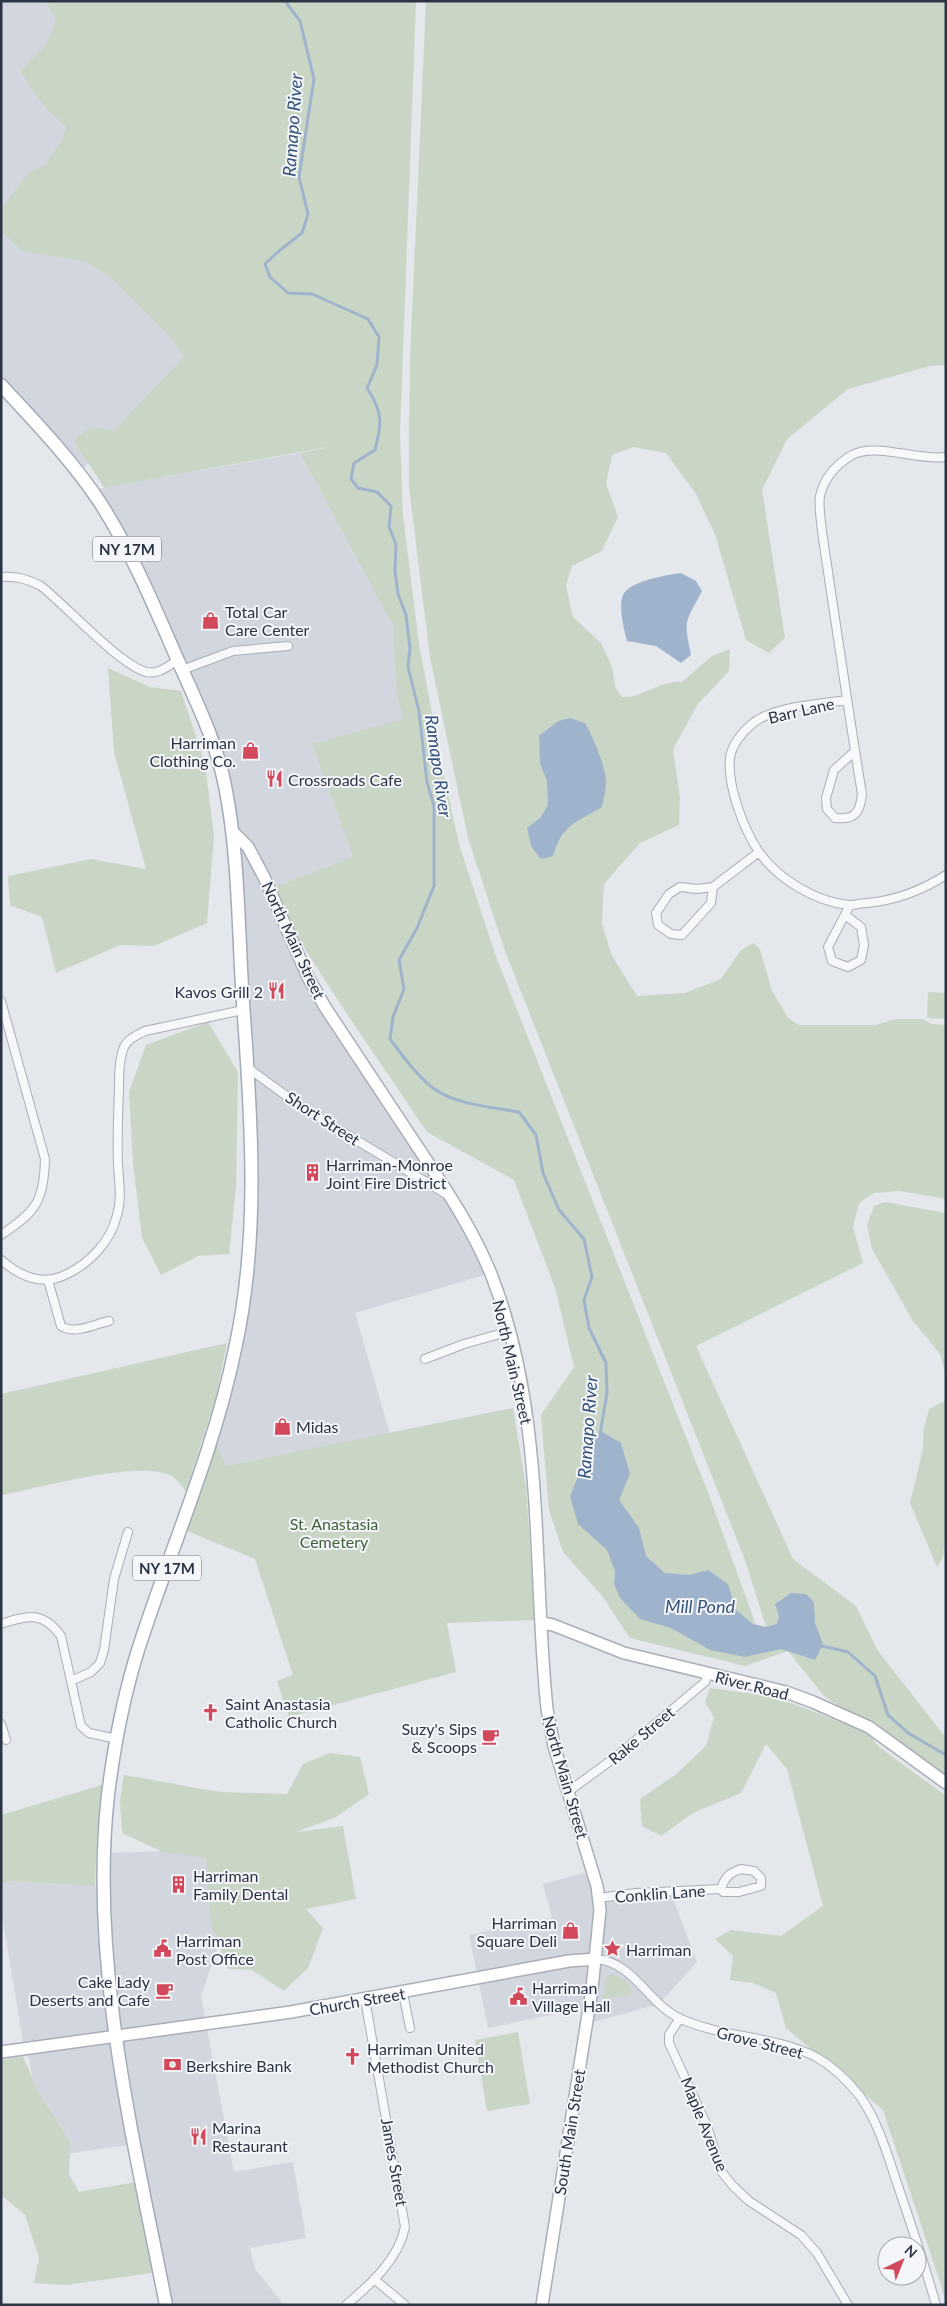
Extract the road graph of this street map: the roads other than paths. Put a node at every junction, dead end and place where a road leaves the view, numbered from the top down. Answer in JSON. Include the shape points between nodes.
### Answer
{"nodes":[{"id":1,"x":1,"y":385,"type":"edge"},
{"id":2,"x":946,"y":457,"type":"edge"},
{"id":3,"x":1,"y":577,"type":"edge"},
{"id":4,"x":288,"y":646,"type":"dead end"},
{"id":5,"x":180,"y":665,"type":"junction"},
{"id":6,"x":847,"y":700,"type":"junction"},
{"id":7,"x":855,"y":751,"type":"junction"},
{"id":8,"x":232,"y":830,"type":"junction"},
{"id":9,"x":760,"y":852,"type":"junction"},
{"id":10,"x":946,"y":875,"type":"edge"},
{"id":11,"x":713,"y":887,"type":"junction"},
{"id":12,"x":850,"y":905,"type":"junction"},
{"id":13,"x":845,"y":916,"type":"junction"},
{"id":14,"x":1,"y":1001,"type":"edge"},
{"id":15,"x":243,"y":1010,"type":"junction"},
{"id":16,"x":248,"y":1068,"type":"junction"},
{"id":17,"x":451,"y":1197,"type":"junction"},
{"id":18,"x":1,"y":1235,"type":"edge"},
{"id":19,"x":1,"y":1260,"type":"edge"},
{"id":20,"x":48,"y":1280,"type":"junction"},
{"id":21,"x":109,"y":1321,"type":"dead end"},
{"id":22,"x":510,"y":1331,"type":"junction"},
{"id":23,"x":425,"y":1358,"type":"dead end"},
{"id":24,"x":128,"y":1532,"type":"dead end"},
{"id":25,"x":542,"y":1623,"type":"junction"},
{"id":26,"x":1,"y":1624,"type":"edge"},
{"id":27,"x":708,"y":1674,"type":"junction"},
{"id":28,"x":71,"y":1681,"type":"junction"},
{"id":29,"x":1,"y":1724,"type":"edge"},
{"id":30,"x":117,"y":1739,"type":"junction"},
{"id":31,"x":6,"y":1740,"type":"dead end"},
{"id":32,"x":946,"y":1783,"type":"edge"},
{"id":33,"x":569,"y":1792,"type":"junction"},
{"id":34,"x":721,"y":1889,"type":"junction"},
{"id":35,"x":599,"y":1898,"type":"junction"},
{"id":36,"x":596,"y":1959,"type":"junction"},
{"id":37,"x":403,"y":1993,"type":"junction"},
{"id":38,"x":365,"y":1999,"type":"junction"},
{"id":39,"x":680,"y":2018,"type":"junction"},
{"id":40,"x":410,"y":2028,"type":"dead end"},
{"id":41,"x":116,"y":2035,"type":"junction"},
{"id":42,"x":1,"y":2052,"type":"edge"},
{"id":43,"x":374,"y":2279,"type":"junction"},
{"id":44,"x":166,"y":2305,"type":"edge"},
{"id":45,"x":346,"y":2305,"type":"edge"},
{"id":46,"x":405,"y":2305,"type":"edge"},
{"id":47,"x":543,"y":2305,"type":"edge"},
{"id":48,"x":848,"y":2305,"type":"edge"},
{"id":49,"x":936,"y":2305,"type":"edge"}],
"edges":[{"from":1,"to":5,"type":"main road","number":"NY 17M","via":[[76,470],[98,500],[140,572]]},
{"from":2,"to":6,"type":"street","name":"Barr Lane","via":[[934,459],[874,451],[854,454],[838,464],[819,497]]},
{"from":3,"to":5,"type":"street","via":[[28,579],[41,586],[110,648],[146,672]]},
{"from":4,"to":5,"type":"street","via":[[233,651]]},
{"from":5,"to":8,"type":"main road","number":"NY 17M","via":[[221,768]]},
{"from":6,"to":7,"type":"street"},
{"from":6,"to":9,"type":"street","name":"Barr Lane","via":[[770,714],[753,723],[739,738],[730,757],[731,780],[737,806]]},
{"from":7,"to":7,"type":"street","via":[[861,806],[854,816],[835,818],[827,809],[826,798],[834,770]]},
{"from":8,"to":15,"type":"main road","number":"NY 17M"},
{"from":8,"to":17,"type":"street","name":"North Main Street","via":[[248,847],[264,876],[308,977],[325,1007]]},
{"from":9,"to":11,"type":"street"},
{"from":9,"to":12,"type":"street","name":"Barr Lane","via":[[801,889]]},
{"from":10,"to":12,"type":"street","name":"Barr Lane","via":[[923,889],[889,901]]},
{"from":11,"to":11,"type":"street","via":[[680,887],[669,894],[656,912],[658,925],[671,934],[682,935],[711,903]]},
{"from":12,"to":13,"type":"street"},
{"from":13,"to":13,"type":"street","via":[[828,948],[832,961],[848,967],[861,960],[864,945],[861,927]]},
{"from":14,"to":18,"type":"street","via":[[45,1159],[45,1181],[34,1208]]},
{"from":15,"to":16,"type":"main road","number":"NY 17M"},
{"from":15,"to":20,"type":"street","via":[[145,1031],[133,1036],[125,1047],[120,1067],[120,1200],[113,1228],[95,1254],[80,1268]]},
{"from":16,"to":17,"type":"street","name":"Short Street","via":[[303,1108]]},
{"from":16,"to":30,"type":"main road","number":"NY 17M","via":[[253,1177],[250,1243],[235,1350],[220,1412],[138,1650]]},
{"from":17,"to":22,"type":"street","name":"North Main Street","via":[[491,1273]]},
{"from":19,"to":20,"type":"street","via":[[17,1274]]},
{"from":20,"to":21,"type":"street","via":[[61,1326],[65,1329]]},
{"from":22,"to":23,"type":"street"},
{"from":22,"to":25,"type":"street","name":"North Main Street","via":[[526,1404],[534,1476]]},
{"from":24,"to":28,"type":"street","via":[[114,1579],[100,1663],[91,1672]]},
{"from":25,"to":27,"type":"street","name":"River Road","via":[[624,1653]]},
{"from":25,"to":33,"type":"street","name":"North Main Street","via":[[547,1709],[554,1746]]},
{"from":26,"to":28,"type":"street","via":[[32,1616],[54,1626],[61,1636]]},
{"from":27,"to":32,"type":"street","name":"River Road","via":[[786,1692],[838,1712],[869,1728]]},
{"from":27,"to":33,"type":"street","name":"Rake Street","via":[[705,1682],[618,1756]]},
{"from":28,"to":30,"type":"street","via":[[81,1726],[89,1733]]},
{"from":29,"to":31,"type":"street"},
{"from":30,"to":41,"type":"main road","number":"NY 17M","via":[[108,1793],[103,1886],[106,1951]]},
{"from":33,"to":35,"type":"street","name":"North Main Street"},
{"from":34,"to":34,"type":"street","name":"Conklin Lane","via":[[724,1879],[736,1871],[754,1871],[761,1878],[761,1886],[756,1889],[723,1892]]},
{"from":34,"to":35,"type":"street","name":"Conklin Lane"},
{"from":35,"to":36,"type":"street","name":"North Main Street"},
{"from":36,"to":37,"type":"street","name":"Church Street","via":[[569,1961]]},
{"from":36,"to":39,"type":"street","name":"Grove Street","via":[[608,1960],[624,1968],[659,2004]]},
{"from":36,"to":47,"type":"street","name":"South Main Street"},
{"from":37,"to":38,"type":"street","name":"Church Street"},
{"from":37,"to":40,"type":"street"},
{"from":38,"to":41,"type":"street","name":"Church Street"},
{"from":38,"to":43,"type":"street","name":"James Street","via":[[405,2217],[400,2243]]},
{"from":39,"to":48,"type":"street","name":"Maple Avenue","via":[[669,2035],[669,2043],[707,2126],[721,2170],[749,2201],[805,2240],[830,2271]]},
{"from":39,"to":49,"type":"street","name":"Grove Street","via":[[708,2029],[796,2049],[816,2057],[836,2071],[859,2095],[877,2128]]},
{"from":41,"to":42,"type":"street","name":"Church Street"},
{"from":41,"to":44,"type":"main road","number":"NY 17M"},
{"from":43,"to":45,"type":"street","name":"James Street"},
{"from":43,"to":46,"type":"street"}]}
